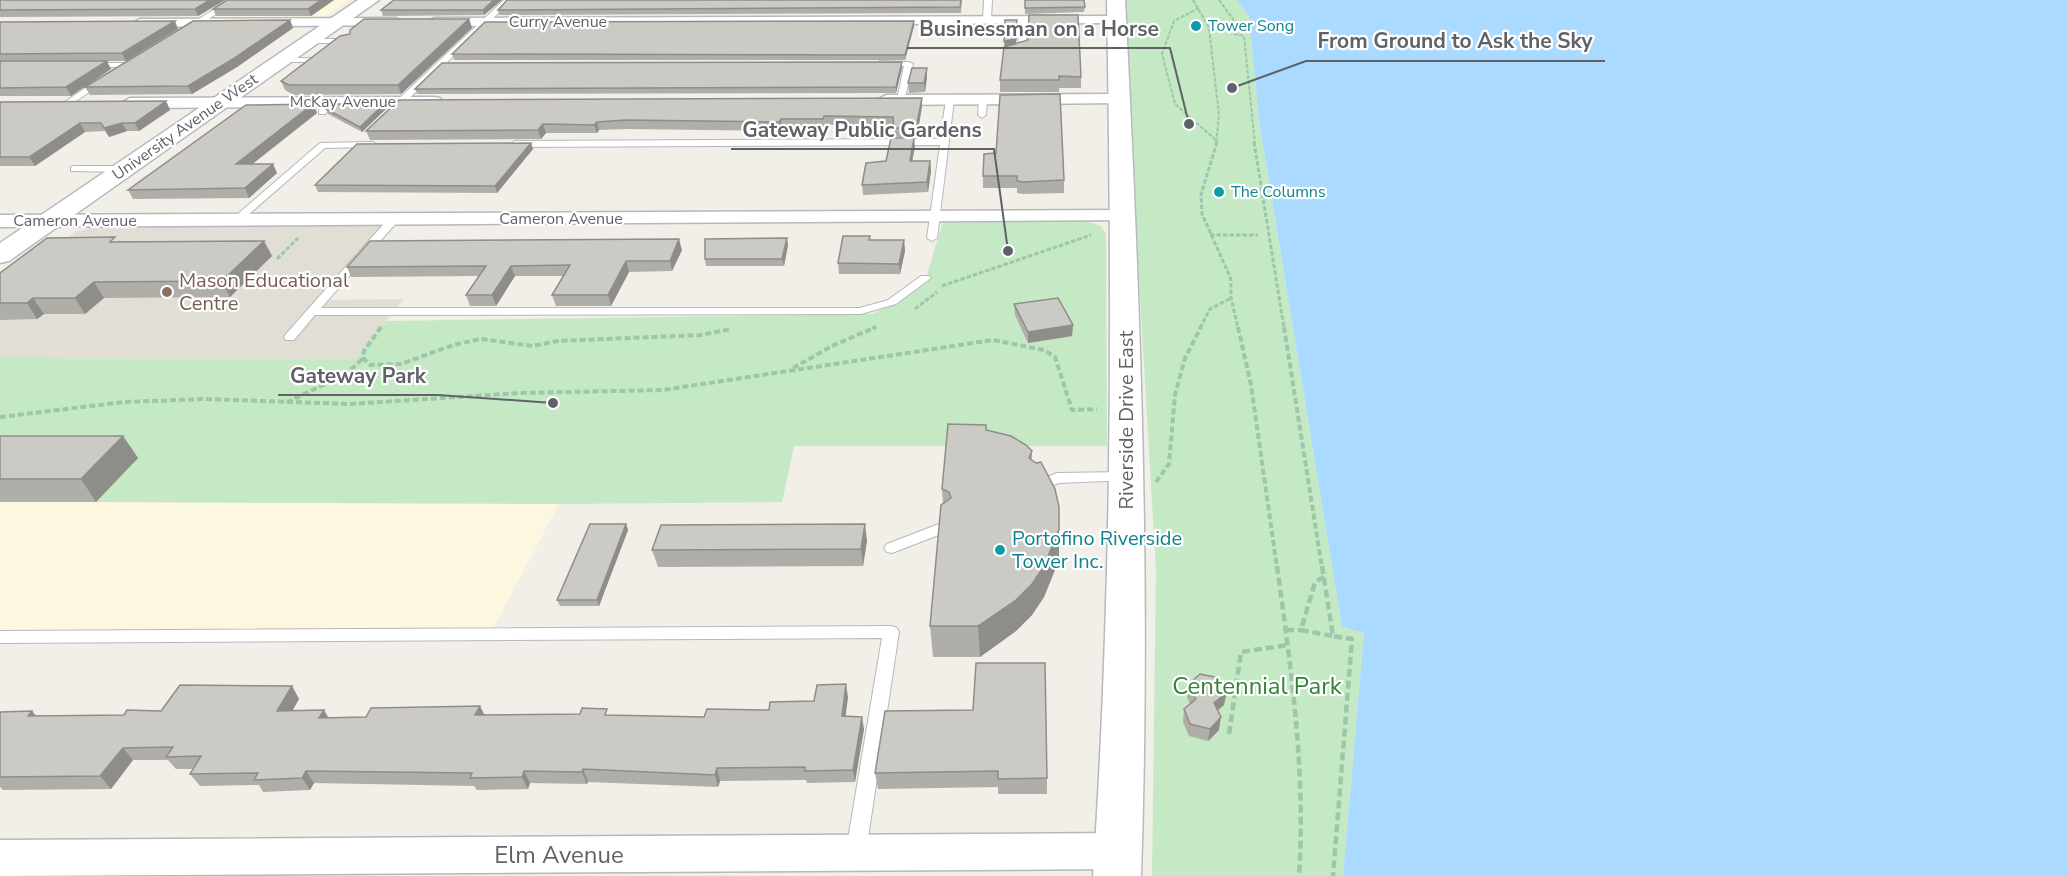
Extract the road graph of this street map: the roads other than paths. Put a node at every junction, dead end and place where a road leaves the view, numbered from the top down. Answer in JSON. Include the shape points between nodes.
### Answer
{"nodes":[{"id":1,"x":234,"y":0,"type":"edge"},
{"id":2,"x":370,"y":0,"type":"edge"},
{"id":3,"x":508,"y":0,"type":"edge"},
{"id":4,"x":988,"y":0,"type":"edge"},
{"id":5,"x":1116,"y":0,"type":"edge"},
{"id":6,"x":1020,"y":19,"type":"junction"},
{"id":7,"x":1117,"y":20,"type":"junction"},
{"id":8,"x":987,"y":21,"type":"junction"},
{"id":9,"x":197,"y":22,"type":"junction"},
{"id":10,"x":338,"y":22,"type":"junction"},
{"id":11,"x":128,"y":23,"type":"edge"},
{"id":12,"x":476,"y":24,"type":"junction"},
{"id":13,"x":183,"y":31,"type":"edge"},
{"id":14,"x":310,"y":41,"type":"junction"},
{"id":15,"x":348,"y":41,"type":"edge"},
{"id":16,"x":1004,"y":55,"type":"edge"},
{"id":17,"x":138,"y":59,"type":"edge"},
{"id":18,"x":283,"y":60,"type":"junction"},
{"id":19,"x":320,"y":60,"type":"edge"},
{"id":20,"x":874,"y":63,"type":"edge"},
{"id":21,"x":440,"y":64,"type":"junction"},
{"id":22,"x":452,"y":64,"type":"edge"},
{"id":23,"x":82,"y":65,"type":"edge"},
{"id":24,"x":128,"y":65,"type":"junction"},
{"id":25,"x":1119,"y":99,"type":"junction"},
{"id":26,"x":865,"y":100,"type":"edge"},
{"id":27,"x":901,"y":100,"type":"junction"},
{"id":28,"x":950,"y":100,"type":"junction"},
{"id":29,"x":221,"y":102,"type":"junction"},
{"id":30,"x":401,"y":102,"type":"junction"},
{"id":31,"x":449,"y":102,"type":"edge"},
{"id":32,"x":45,"y":103,"type":"edge"},
{"id":33,"x":67,"y":103,"type":"junction"},
{"id":34,"x":386,"y":117,"type":"edge"},
{"id":35,"x":371,"y":131,"type":"edge"},
{"id":36,"x":945,"y":142,"type":"junction"},
{"id":37,"x":509,"y":144,"type":"edge"},
{"id":38,"x":356,"y":145,"type":"junction"},
{"id":39,"x":380,"y":145,"type":"edge"},
{"id":40,"x":74,"y":169,"type":"dead end"},
{"id":41,"x":125,"y":169,"type":"junction"},
{"id":42,"x":936,"y":217,"type":"junction"},
{"id":43,"x":236,"y":220,"type":"junction"},
{"id":44,"x":393,"y":220,"type":"junction"},
{"id":45,"x":0,"y":221,"type":"edge"},
{"id":46,"x":49,"y":221,"type":"junction"},
{"id":47,"x":1111,"y":225,"type":"junction"},
{"id":48,"x":932,"y":238,"type":"dead end"},
{"id":49,"x":1,"y":253,"type":"edge"},
{"id":50,"x":925,"y":278,"type":"dead end"},
{"id":51,"x":312,"y":312,"type":"junction"},
{"id":52,"x":290,"y":337,"type":"dead end"},
{"id":53,"x":1138,"y":480,"type":"junction"},
{"id":54,"x":1037,"y":486,"type":"edge"},
{"id":55,"x":944,"y":526,"type":"edge"},
{"id":56,"x":892,"y":548,"type":"dead end"},
{"id":57,"x":0,"y":637,"type":"edge"},
{"id":58,"x":0,"y":858,"type":"edge"},
{"id":59,"x":845,"y":860,"type":"edge"},
{"id":60,"x":1118,"y":864,"type":"edge"}],
"edges":[{"from":1,"to":9,"type":"lane"},
{"from":2,"to":10,"type":"main road","name":"University Avenue West"},
{"from":3,"to":12,"type":"lane"},
{"from":4,"to":8,"type":"lane"},
{"from":5,"to":7,"type":"main road","name":"Riverside Drive East"},
{"from":6,"to":7,"type":"street","name":"Curry Avenue"},
{"from":6,"to":8,"type":"street","name":"Curry Avenue"},
{"from":6,"to":16,"type":"lane","via":[[1022,50]]},
{"from":7,"to":25,"type":"main road","name":"Riverside Drive East"},
{"from":8,"to":12,"type":"street","name":"Curry Avenue"},
{"from":9,"to":10,"type":"street","name":"Curry Avenue"},
{"from":9,"to":11,"type":"street","name":"Curry Avenue"},
{"from":9,"to":13,"type":"lane"},
{"from":10,"to":12,"type":"street","name":"Curry Avenue"},
{"from":10,"to":14,"type":"main road","name":"University Avenue West"},
{"from":12,"to":21,"type":"lane"},
{"from":14,"to":15,"type":"lane"},
{"from":14,"to":18,"type":"main road","name":"University Avenue West"},
{"from":17,"to":24,"type":"lane"},
{"from":18,"to":19,"type":"lane"},
{"from":18,"to":29,"type":"main road","name":"University Avenue West"},
{"from":20,"to":27,"type":"lane","via":[[909,64]]},
{"from":21,"to":22,"type":"lane"},
{"from":21,"to":30,"type":"lane"},
{"from":23,"to":24,"type":"lane"},
{"from":24,"to":33,"type":"lane"},
{"from":25,"to":28,"type":"street","via":[[982,107]]},
{"from":25,"to":47,"type":"main road","name":"Riverside Drive East"},
{"from":26,"to":27,"type":"street"},
{"from":27,"to":28,"type":"street"},
{"from":28,"to":36,"type":"lane"},
{"from":29,"to":30,"type":"street","name":"McKay Avenue","via":[[328,107]]},
{"from":29,"to":33,"type":"street","name":"McKay Avenue"},
{"from":29,"to":41,"type":"main road","name":"University Avenue West"},
{"from":30,"to":31,"type":"street","name":"McKay Avenue"},
{"from":30,"to":34,"type":"lane"},
{"from":32,"to":33,"type":"street","name":"McKay Avenue"},
{"from":35,"to":38,"type":"lane"},
{"from":36,"to":37,"type":"lane"},
{"from":36,"to":42,"type":"lane"},
{"from":38,"to":39,"type":"lane"},
{"from":38,"to":43,"type":"lane","via":[[323,145]]},
{"from":40,"to":41,"type":"lane"},
{"from":41,"to":46,"type":"main road","name":"University Avenue West"},
{"from":42,"to":44,"type":"street","name":"Cameron Avenue"},
{"from":42,"to":47,"type":"street","name":"Cameron Avenue"},
{"from":42,"to":48,"type":"lane"},
{"from":43,"to":44,"type":"street","name":"Cameron Avenue"},
{"from":43,"to":46,"type":"street","name":"Cameron Avenue"},
{"from":44,"to":51,"type":"lane"},
{"from":45,"to":46,"type":"street","name":"Cameron Avenue"},
{"from":46,"to":49,"type":"main road","name":"University Avenue West"},
{"from":47,"to":53,"type":"main road","name":"Riverside Drive East"},
{"from":50,"to":51,"type":"lane","via":[[892,302],[861,312]]},
{"from":51,"to":52,"type":"lane"},
{"from":53,"to":54,"type":"lane","via":[[1057,478]]},
{"from":53,"to":60,"type":"main road","name":"Riverside Drive East","via":[[1127,621]]},
{"from":55,"to":56,"type":"lane"},
{"from":57,"to":59,"type":"lane","via":[[891,632]]},
{"from":58,"to":59,"type":"street","name":"Elm Avenue"},
{"from":59,"to":60,"type":"street","name":"Elm Avenue"}]}
